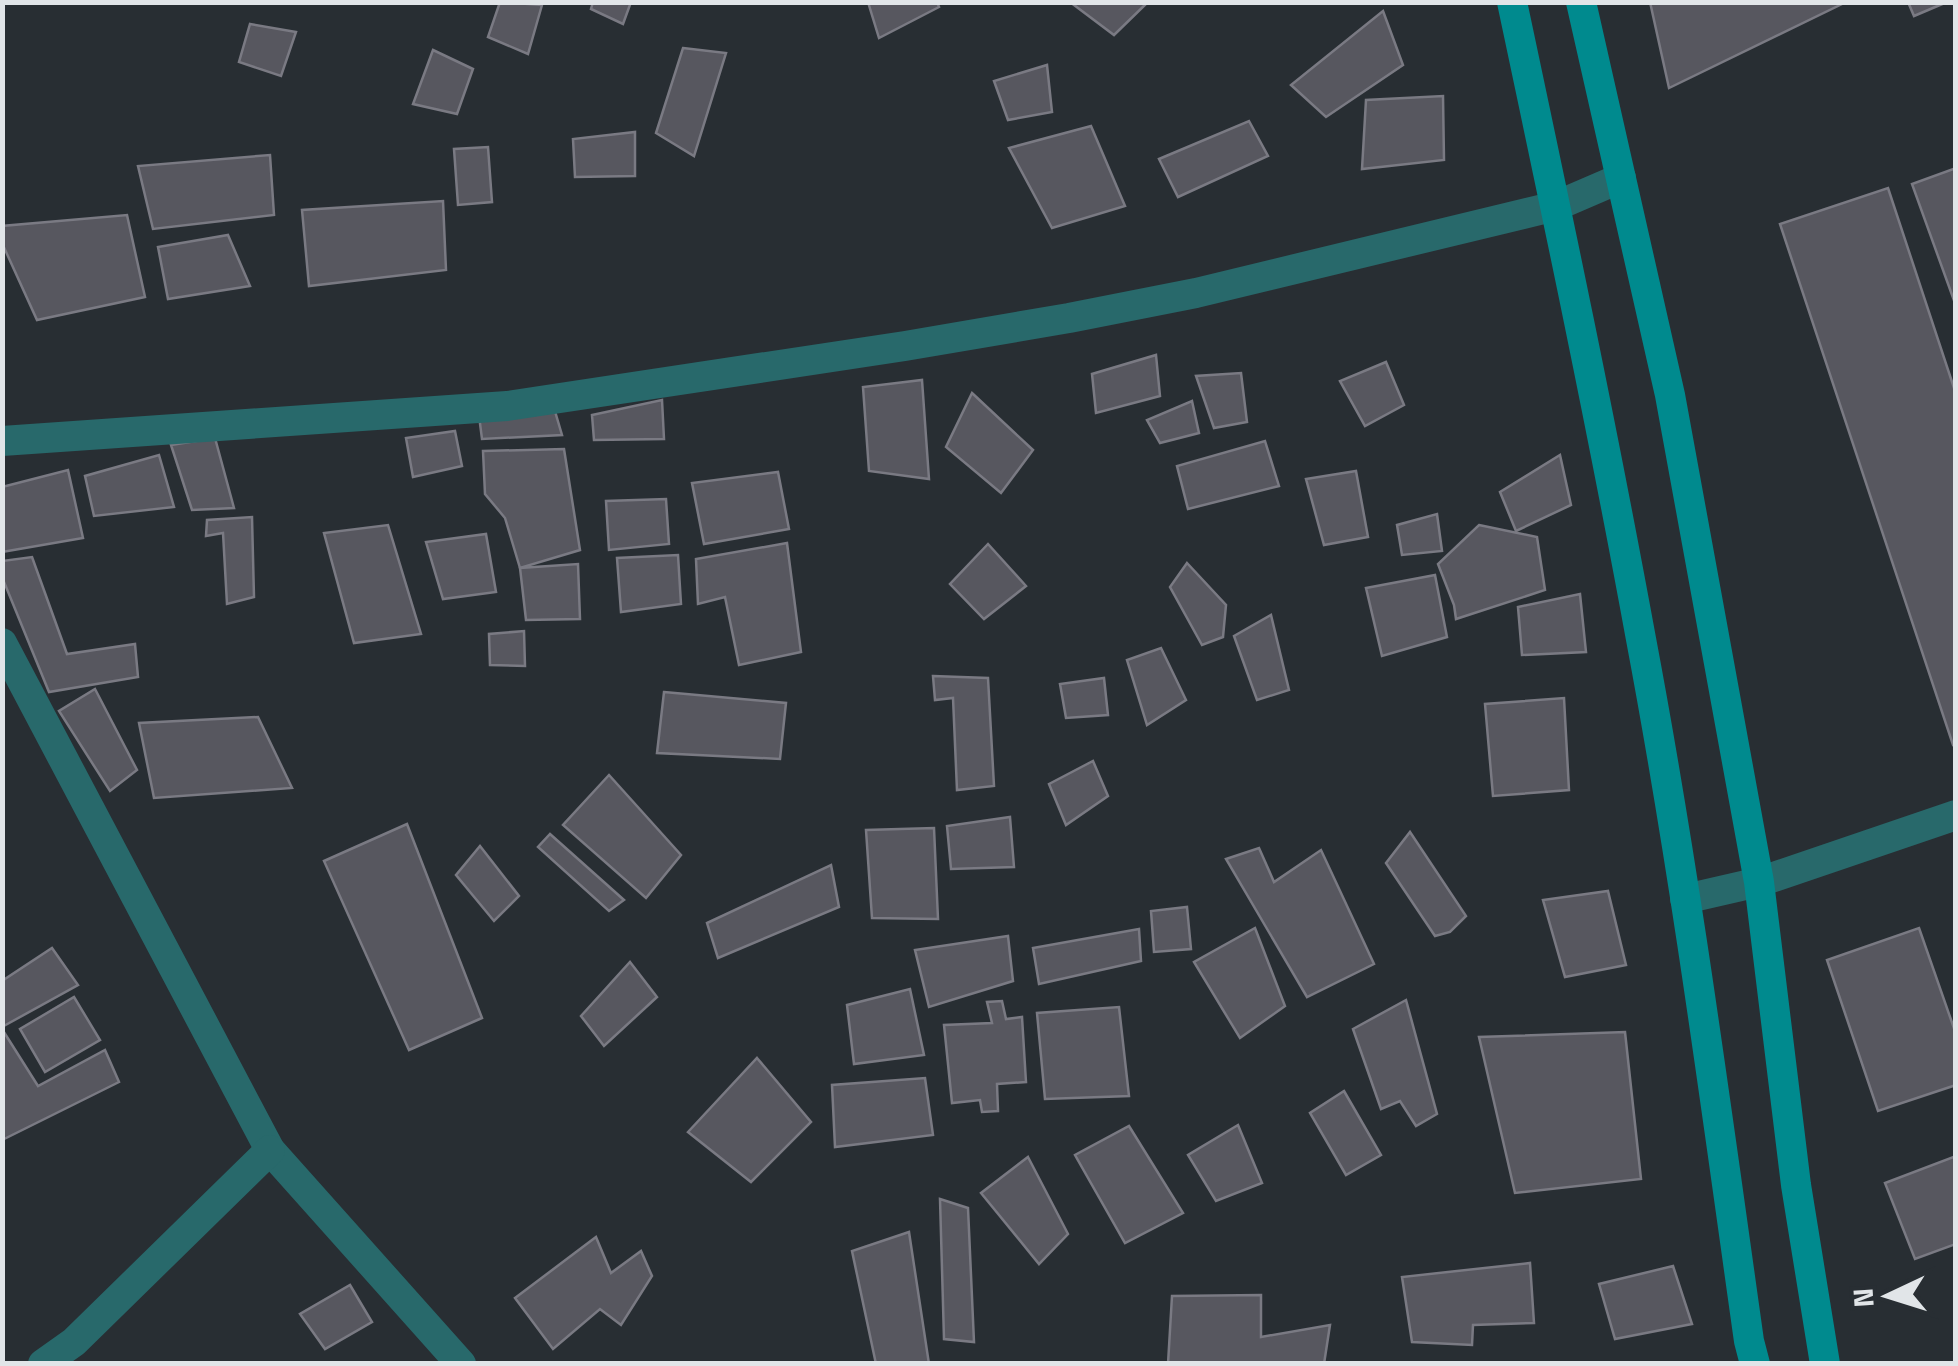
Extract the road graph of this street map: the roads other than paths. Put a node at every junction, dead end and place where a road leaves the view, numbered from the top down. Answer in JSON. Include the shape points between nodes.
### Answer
{"nodes":[{"id":1,"x":1512,"y":2,"type":"edge"},
{"id":2,"x":1581,"y":2,"type":"edge"},
{"id":3,"x":1620,"y":178,"type":"junction"},
{"id":4,"x":1556,"y":206,"type":"junction"},
{"id":5,"x":2,"y":441,"type":"edge"},
{"id":6,"x":2,"y":643,"type":"edge"},
{"id":7,"x":1956,"y":815,"type":"edge"},
{"id":8,"x":1759,"y":882,"type":"junction"},
{"id":9,"x":1685,"y":900,"type":"junction"},
{"id":10,"x":270,"y":1150,"type":"junction"},
{"id":11,"x":43,"y":1364,"type":"edge"},
{"id":12,"x":462,"y":1364,"type":"edge"},
{"id":13,"x":1755,"y":1364,"type":"edge"},
{"id":14,"x":1825,"y":1364,"type":"edge"}],
"edges":[{"from":1,"to":4,"type":"street"},
{"from":2,"to":3,"type":"street"},
{"from":3,"to":4,"type":"street"},
{"from":3,"to":8,"type":"street","via":[[1670,395]]},
{"from":4,"to":5,"type":"street","via":[[1196,294],[905,346],[507,406]]},
{"from":4,"to":9,"type":"street","via":[[1642,641]]},
{"from":6,"to":10,"type":"street"},
{"from":7,"to":8,"type":"street"},
{"from":8,"to":9,"type":"street"},
{"from":8,"to":14,"type":"street"},
{"from":9,"to":13,"type":"street"},
{"from":10,"to":11,"type":"street","via":[[74,1342]]},
{"from":10,"to":12,"type":"street"}]}
